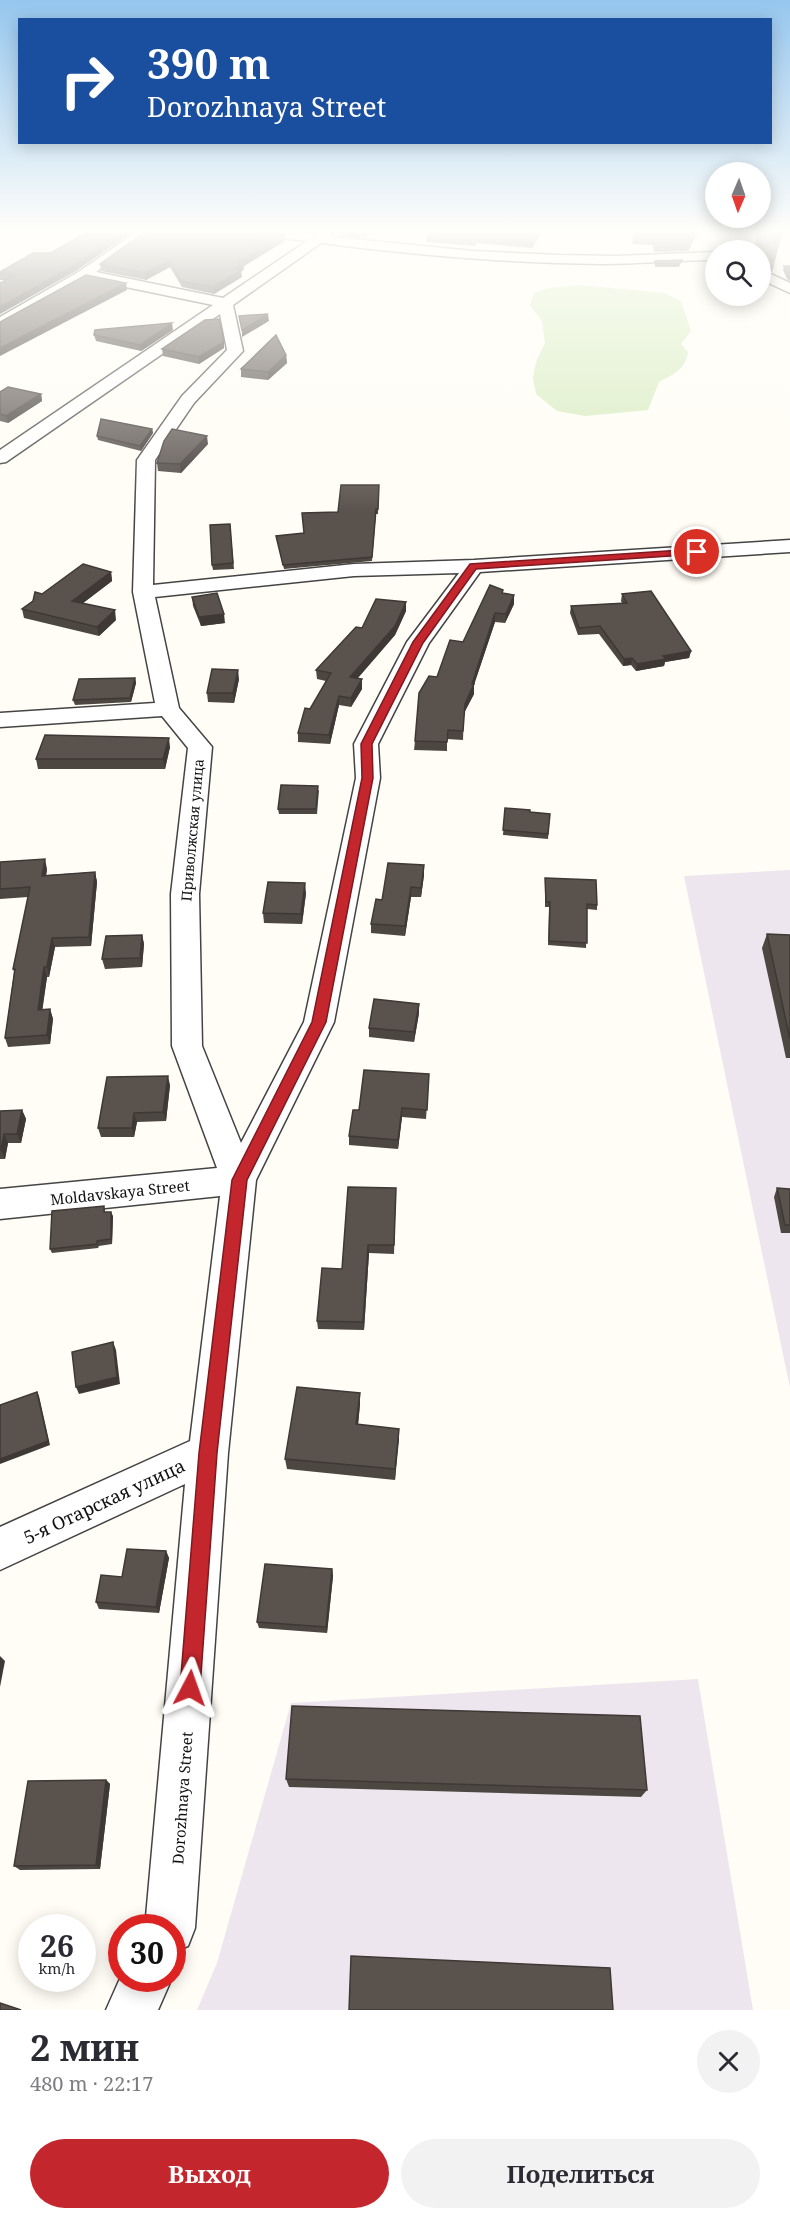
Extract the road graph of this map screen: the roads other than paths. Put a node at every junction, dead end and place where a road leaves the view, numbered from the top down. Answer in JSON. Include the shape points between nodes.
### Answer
{"nodes":[{"id":1,"x":193,"y":325,"type":"edge"},
{"id":2,"x":230,"y":325,"type":"edge"},
{"id":3,"x":0,"y":458,"type":"edge"},
{"id":4,"x":790,"y":546,"type":"edge"},
{"id":5,"x":474,"y":566,"type":"junction"},
{"id":6,"x":143,"y":592,"type":"junction"},
{"id":7,"x":168,"y":709,"type":"junction"},
{"id":8,"x":0,"y":720,"type":"edge"},
{"id":9,"x":239,"y":1180,"type":"junction"},
{"id":10,"x":0,"y":1204,"type":"edge"},
{"id":11,"x":208,"y":1453,"type":"junction"},
{"id":12,"x":0,"y":1549,"type":"edge"},
{"id":13,"x":171,"y":1914,"type":"edge"},
{"id":14,"x":140,"y":1992,"type":"edge"},
{"id":15,"x":132,"y":2010,"type":"edge"}],
"edges":[{"from":1,"to":3,"type":"street"},
{"from":2,"to":6,"type":"street","name":"Приволжская улица","via":[[235,351],[188,400],[146,460]]},
{"from":4,"to":5,"type":"street"},
{"from":5,"to":6,"type":"street","via":[[354,570]]},
{"from":5,"to":9,"type":"street","name":"Dorozhnaya Street","via":[[418,642],[366,744],[368,778],[319,1022]]},
{"from":6,"to":7,"type":"street","name":"Приволжская улица"},
{"from":7,"to":8,"type":"street"},
{"from":7,"to":9,"type":"street","name":"Приволжская улица","via":[[200,747],[185,894],[187,1046]]},
{"from":9,"to":10,"type":"street","name":"Moldavskaya Street"},
{"from":9,"to":11,"type":"street","name":"Dorozhnaya Street"},
{"from":11,"to":12,"type":"street","name":"5-я Отарская улица"},
{"from":11,"to":13,"type":"street","name":"Dorozhnaya Street"},
{"from":14,"to":15,"type":"street"}]}
